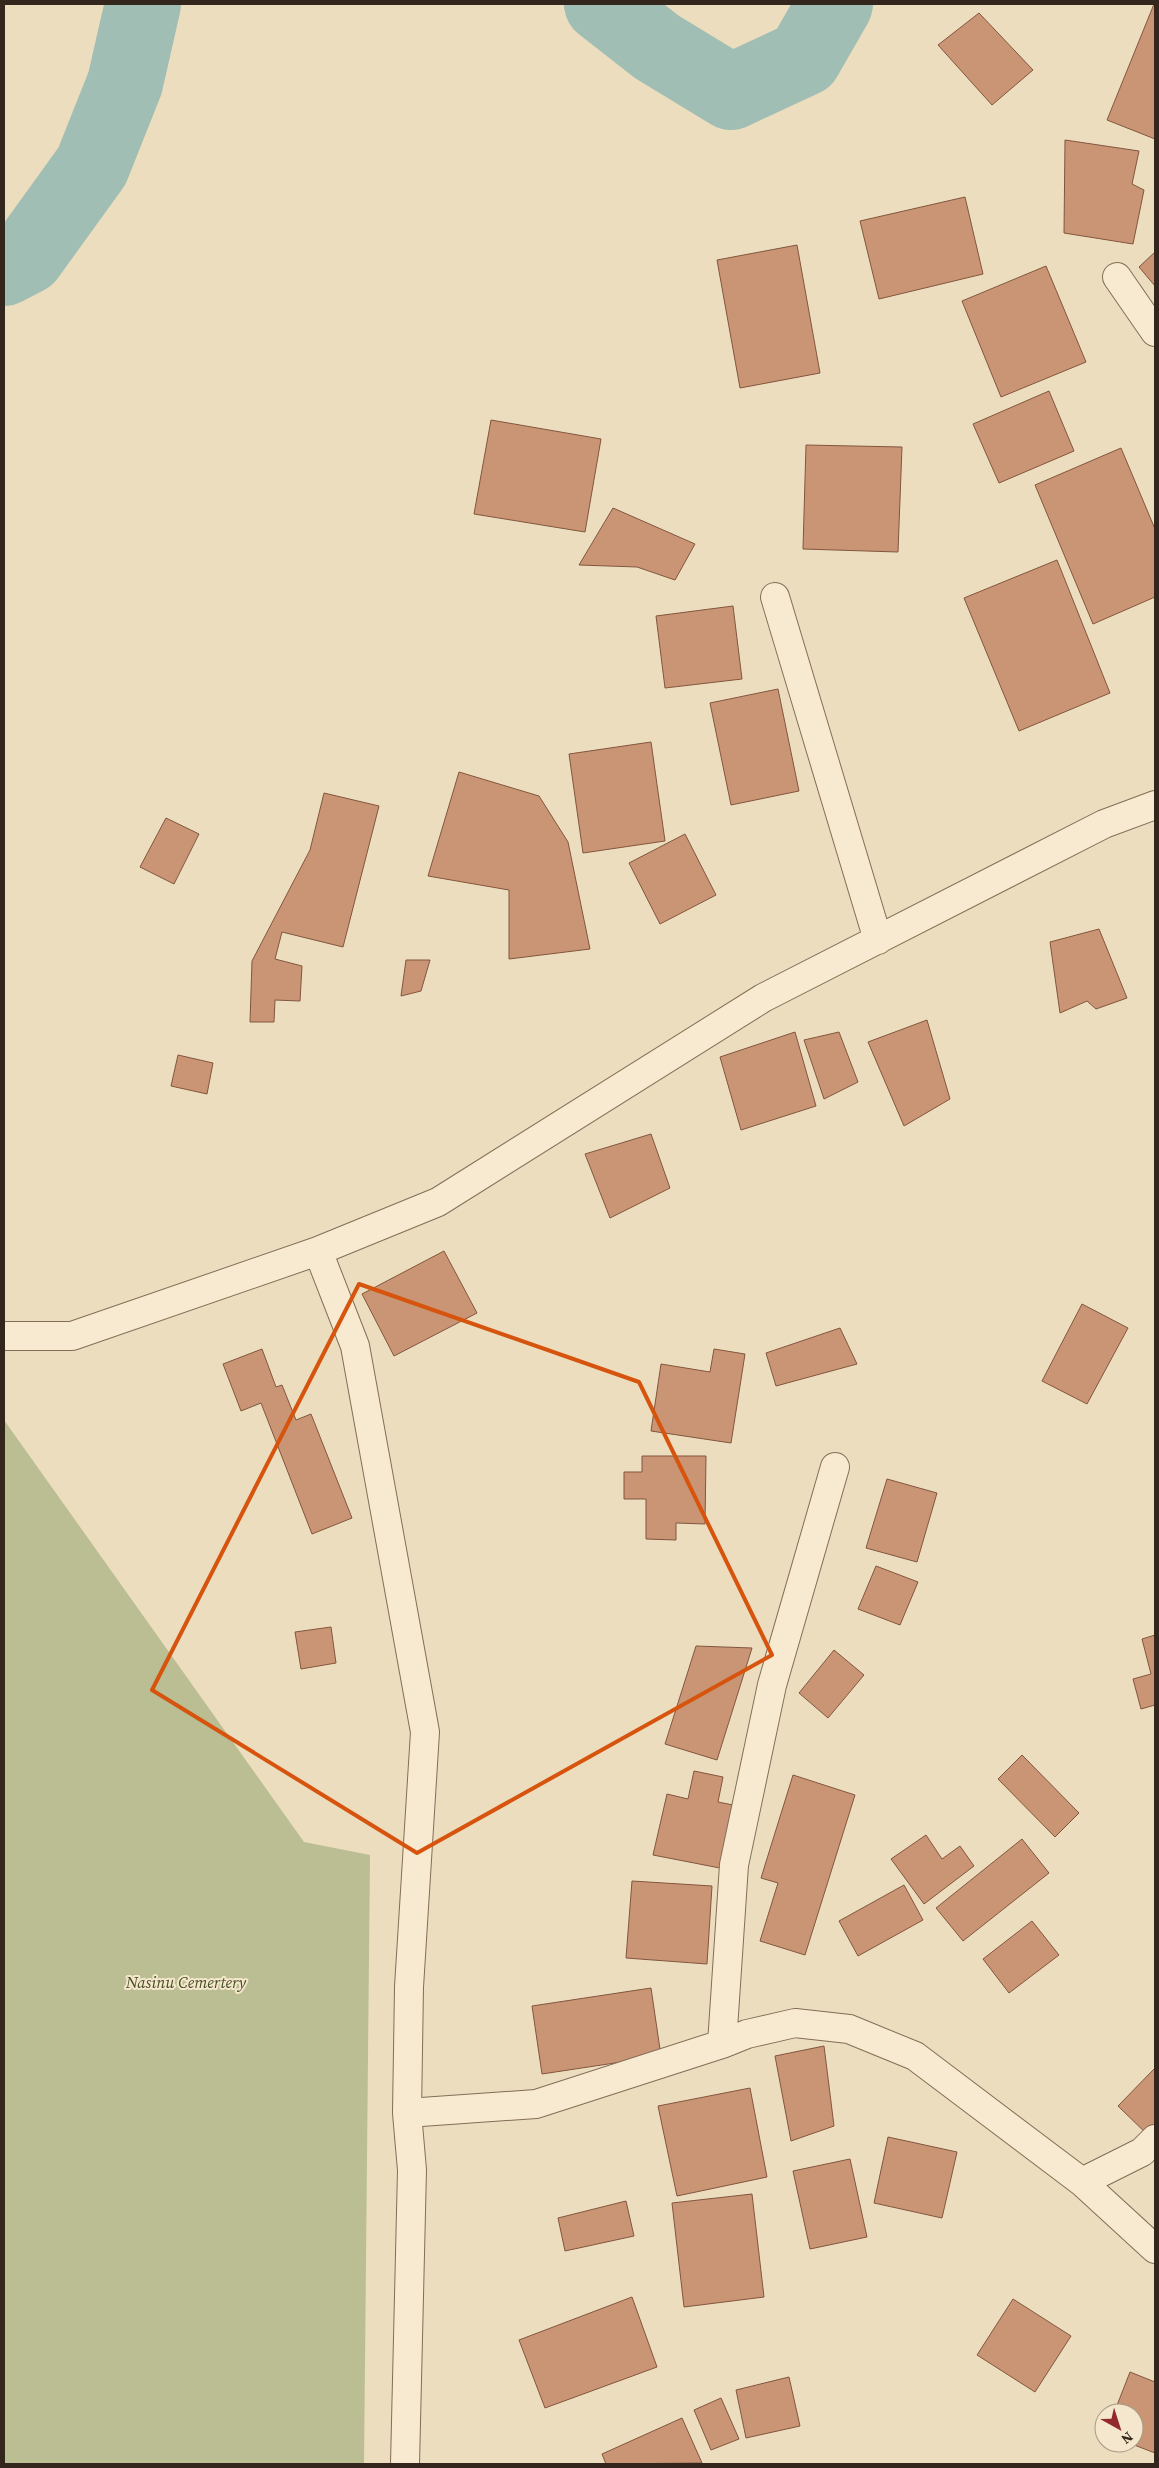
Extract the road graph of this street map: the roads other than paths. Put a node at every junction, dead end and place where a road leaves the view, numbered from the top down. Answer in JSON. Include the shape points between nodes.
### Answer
{"nodes":[{"id":1,"x":1116,"y":278,"type":"dead end"},
{"id":2,"x":1155,"y":332,"type":"edge"},
{"id":3,"x":775,"y":597,"type":"dead end"},
{"id":4,"x":1155,"y":805,"type":"edge"},
{"id":5,"x":878,"y":940,"type":"junction"},
{"id":6,"x":318,"y":1251,"type":"junction"},
{"id":7,"x":4,"y":1336,"type":"edge"},
{"id":8,"x":836,"y":1467,"type":"dead end"},
{"id":9,"x":722,"y":2044,"type":"junction"},
{"id":10,"x":407,"y":2113,"type":"junction"},
{"id":11,"x":1155,"y":2139,"type":"edge"},
{"id":12,"x":1082,"y":2182,"type":"junction"},
{"id":13,"x":1155,"y":2249,"type":"edge"},
{"id":14,"x":405,"y":2464,"type":"edge"}],
"edges":[{"from":1,"to":2,"type":"street"},
{"from":3,"to":5,"type":"street"},
{"from":4,"to":5,"type":"street","via":[[1104,824]]},
{"from":5,"to":6,"type":"street","via":[[763,998],[438,1202]]},
{"from":6,"to":7,"type":"street","via":[[72,1336]]},
{"from":6,"to":10,"type":"street","via":[[355,1346],[425,1732],[409,1987]]},
{"from":8,"to":9,"type":"street","via":[[772,1685],[734,1865]]},
{"from":9,"to":10,"type":"street","via":[[536,2104]]},
{"from":9,"to":12,"type":"street","via":[[747,2034],[795,2023],[849,2029],[915,2056]]},
{"from":10,"to":14,"type":"street","via":[[412,2170]]},
{"from":11,"to":12,"type":"street","via":[[1142,2152]]},
{"from":12,"to":13,"type":"street"}]}
